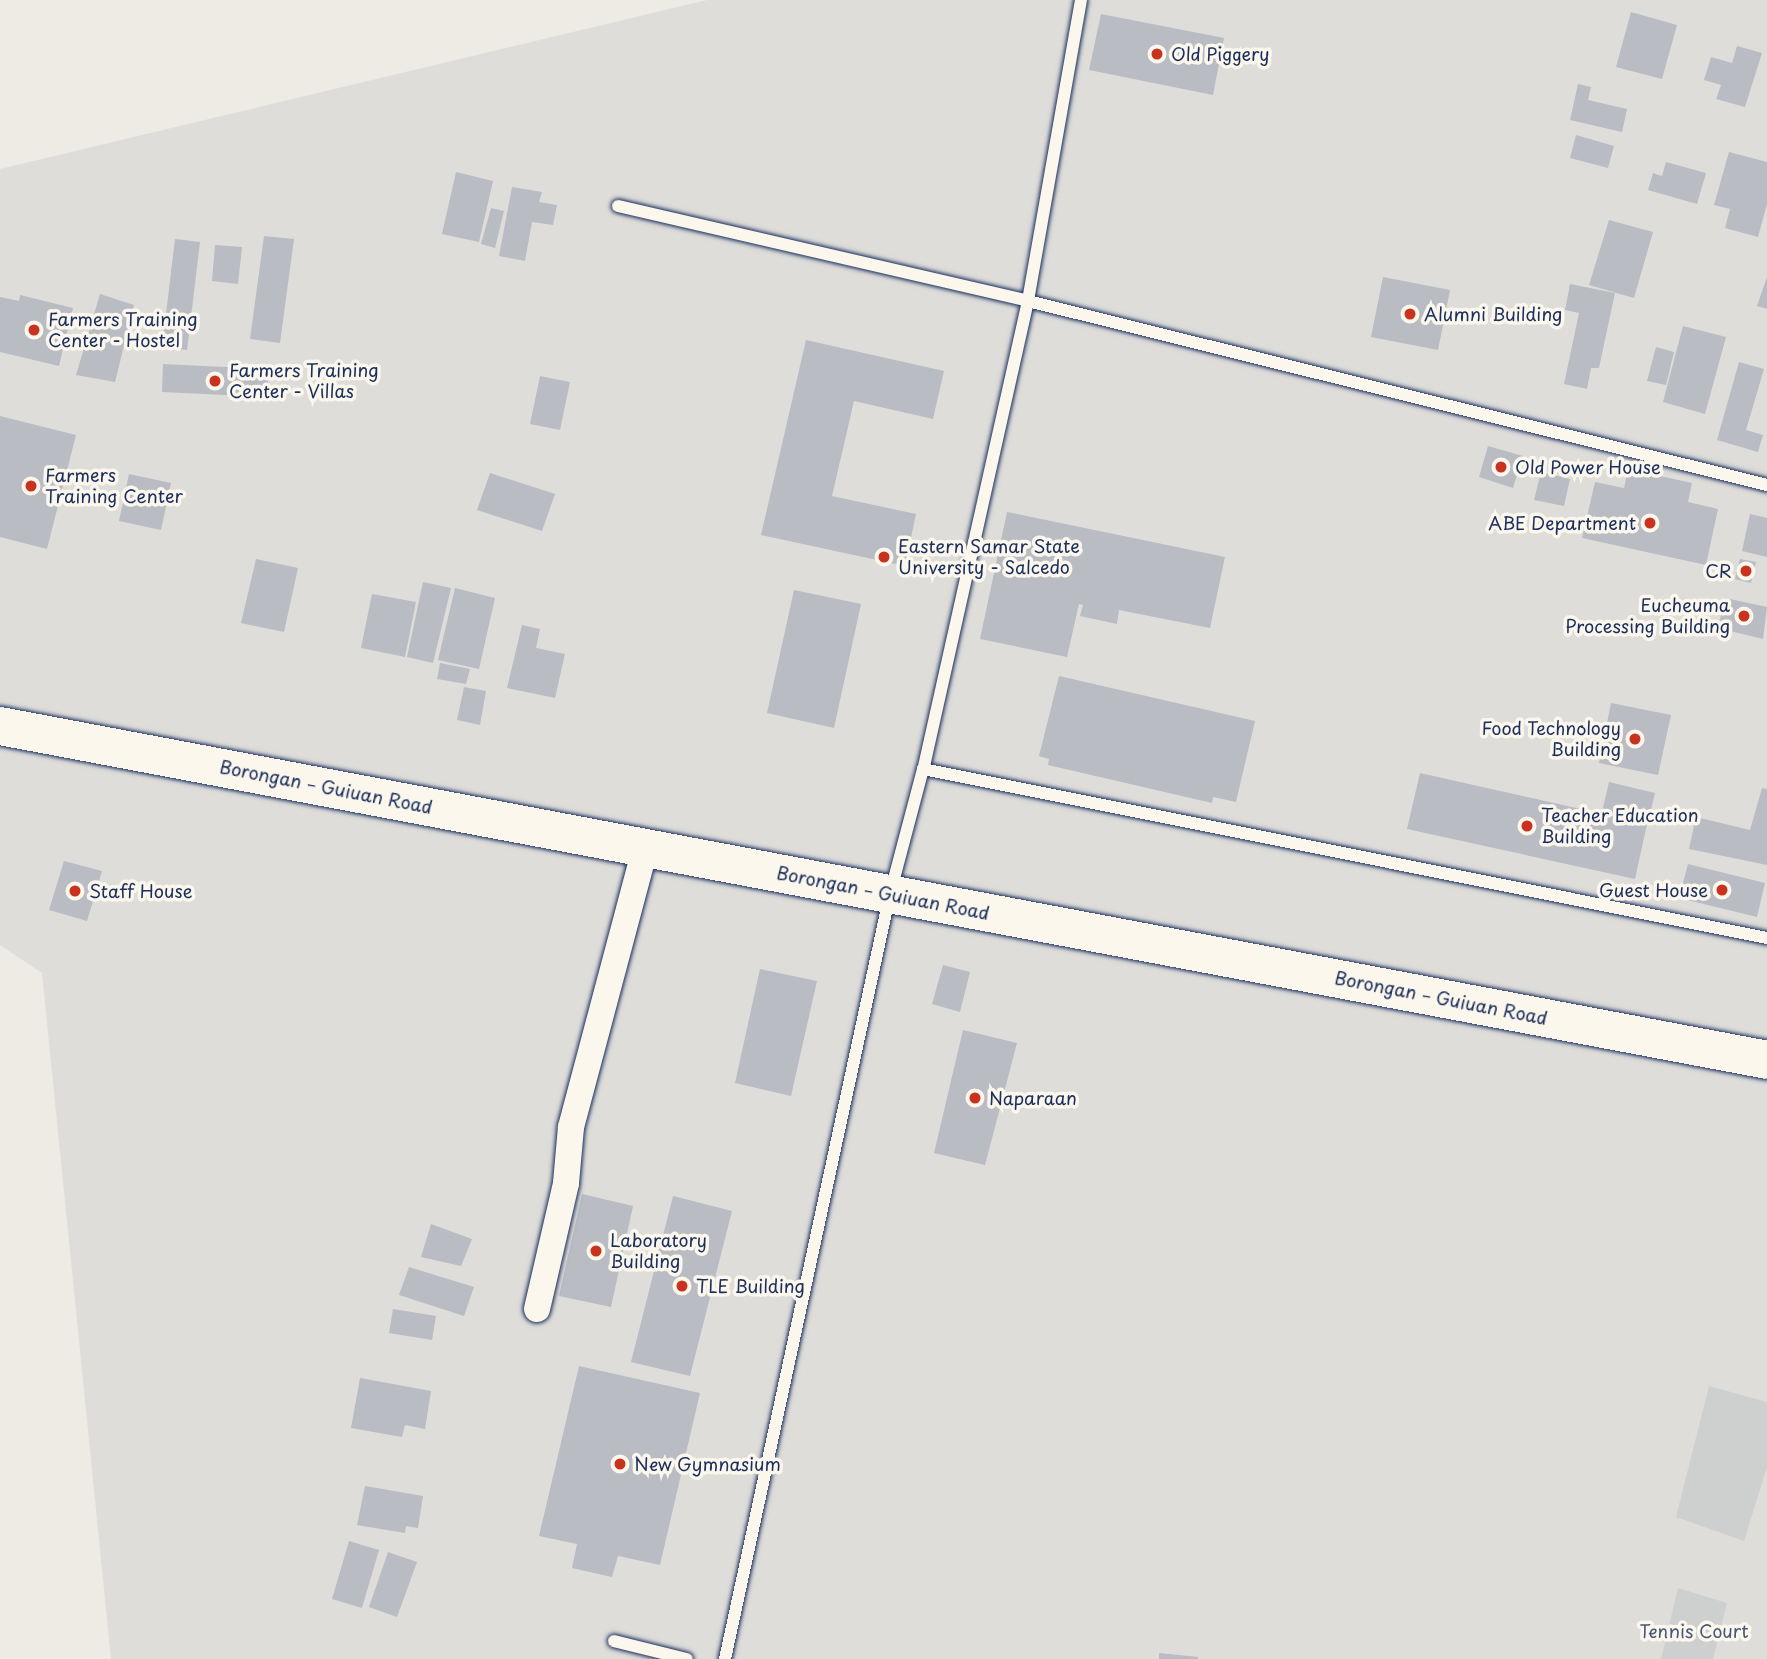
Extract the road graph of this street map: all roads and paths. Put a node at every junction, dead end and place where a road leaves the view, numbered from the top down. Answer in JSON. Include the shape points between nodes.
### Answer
{"nodes":[{"id":1,"x":1081,"y":0,"type":"edge"},
{"id":2,"x":618,"y":206,"type":"dead end"},
{"id":3,"x":1028,"y":301,"type":"junction"},
{"id":4,"x":1767,"y":485,"type":"edge"},
{"id":5,"x":0,"y":726,"type":"edge"},
{"id":6,"x":923,"y":769,"type":"junction"},
{"id":7,"x":645,"y":848,"type":"junction"},
{"id":8,"x":890,"y":894,"type":"junction"},
{"id":9,"x":1767,"y":937,"type":"edge"},
{"id":10,"x":1767,"y":1060,"type":"edge"},
{"id":11,"x":537,"y":1309,"type":"dead end"},
{"id":12,"x":614,"y":1641,"type":"dead end"},
{"id":13,"x":687,"y":1659,"type":"edge"},
{"id":14,"x":725,"y":1659,"type":"edge"}],
"edges":[{"from":1,"to":3,"type":"lane"},
{"from":2,"to":3,"type":"lane"},
{"from":3,"to":4,"type":"lane"},
{"from":3,"to":6,"type":"lane"},
{"from":5,"to":7,"type":"main road","name":"Borongan – Guiuan Road"},
{"from":6,"to":8,"type":"lane"},
{"from":6,"to":9,"type":"lane"},
{"from":7,"to":8,"type":"main road","name":"Borongan – Guiuan Road"},
{"from":7,"to":11,"type":"street","via":[[571,1127],[566,1183]]},
{"from":8,"to":10,"type":"main road","name":"Borongan – Guiuan Road"},
{"from":8,"to":14,"type":"lane"},
{"from":12,"to":13,"type":"lane"}]}
